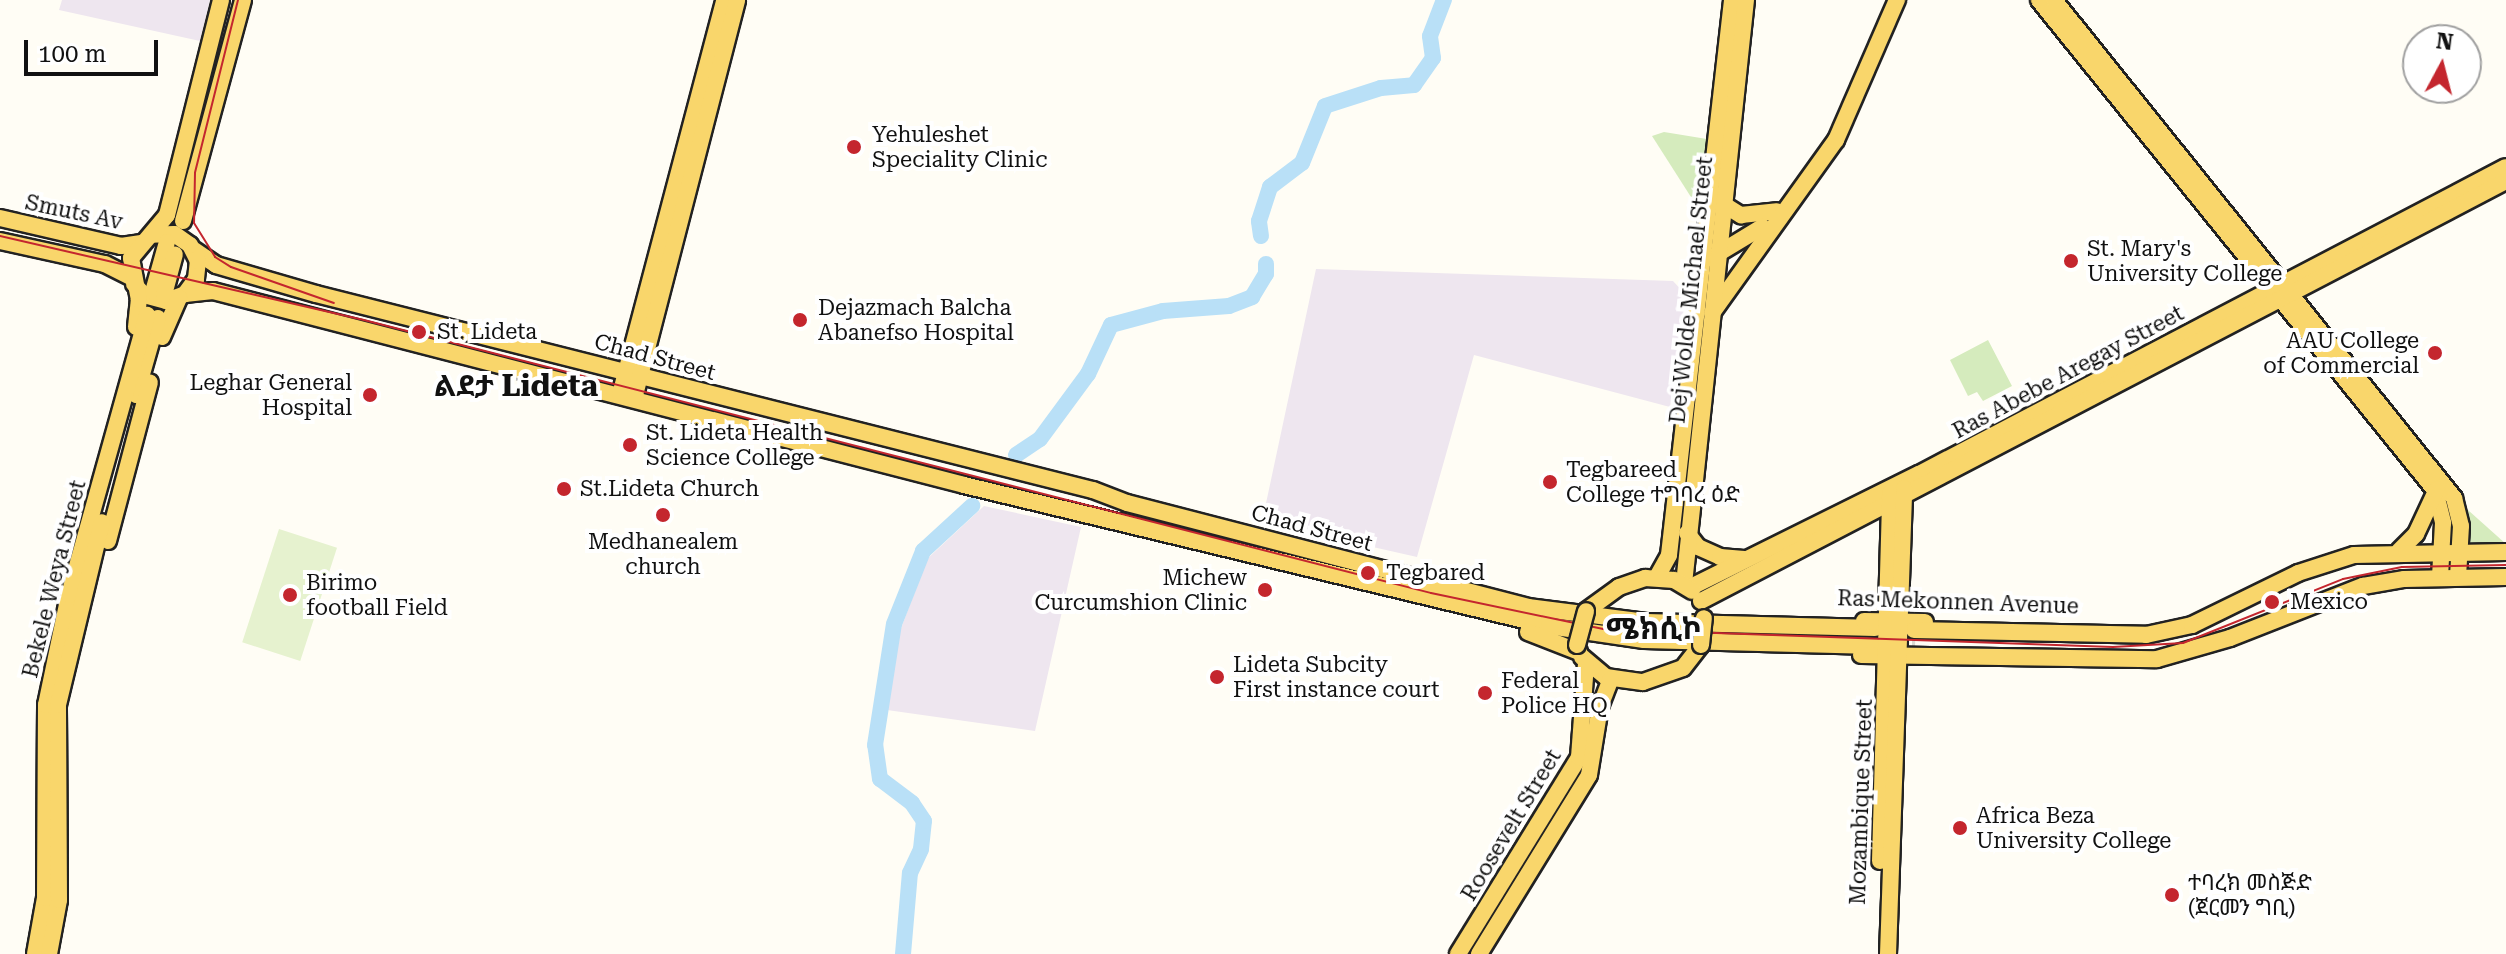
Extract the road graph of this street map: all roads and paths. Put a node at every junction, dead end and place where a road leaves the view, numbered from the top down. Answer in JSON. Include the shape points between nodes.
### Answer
{"nodes":[{"id":1,"x":224,"y":0,"type":"edge"},
{"id":2,"x":243,"y":0,"type":"edge"},
{"id":3,"x":724,"y":0,"type":"edge"},
{"id":4,"x":737,"y":0,"type":"edge"},
{"id":5,"x":1732,"y":0,"type":"edge"},
{"id":6,"x":1746,"y":0,"type":"edge"},
{"id":7,"x":1888,"y":0,"type":"edge"},
{"id":8,"x":1897,"y":0,"type":"edge"},
{"id":9,"x":2039,"y":0,"type":"edge"},
{"id":10,"x":2054,"y":0,"type":"edge"},
{"id":11,"x":229,"y":52,"type":"junction"},
{"id":12,"x":2506,"y":167,"type":"edge"},
{"id":13,"x":2506,"y":181,"type":"edge"},
{"id":14,"x":1716,"y":199,"type":"junction"},
{"id":15,"x":1777,"y":211,"type":"junction"},
{"id":16,"x":0,"y":218,"type":"edge"},
{"id":17,"x":144,"y":239,"type":"junction"},
{"id":18,"x":0,"y":241,"type":"edge"},
{"id":19,"x":182,"y":246,"type":"junction"},
{"id":20,"x":1753,"y":251,"type":"junction"},
{"id":21,"x":1709,"y":265,"type":"junction"},
{"id":22,"x":132,"y":281,"type":"junction"},
{"id":23,"x":2279,"y":293,"type":"junction"},
{"id":24,"x":170,"y":295,"type":"junction"},
{"id":25,"x":1711,"y":313,"type":"junction"},
{"id":26,"x":152,"y":316,"type":"dead end"},
{"id":27,"x":633,"y":374,"type":"junction"},
{"id":28,"x":627,"y":397,"type":"junction"},
{"id":29,"x":1692,"y":417,"type":"junction"},
{"id":30,"x":2440,"y":487,"type":"junction"},
{"id":31,"x":1897,"y":491,"type":"junction"},
{"id":32,"x":1109,"y":495,"type":"junction"},
{"id":33,"x":1067,"y":509,"type":"junction"},
{"id":34,"x":1687,"y":533,"type":"junction"},
{"id":35,"x":2441,"y":550,"type":"junction"},
{"id":36,"x":2399,"y":551,"type":"junction"},
{"id":37,"x":2460,"y":551,"type":"junction"},
{"id":38,"x":2506,"y":552,"type":"edge"},
{"id":39,"x":1746,"y":560,"type":"junction"},
{"id":40,"x":1657,"y":577,"type":"junction"},
{"id":41,"x":2440,"y":577,"type":"junction"},
{"id":42,"x":2458,"y":577,"type":"junction"},
{"id":43,"x":2506,"y":577,"type":"edge"},
{"id":44,"x":1687,"y":586,"type":"junction"},
{"id":45,"x":77,"y":596,"type":"junction"},
{"id":46,"x":1589,"y":608,"type":"junction"},
{"id":47,"x":1703,"y":612,"type":"junction"},
{"id":48,"x":1646,"y":622,"type":"joint"},
{"id":49,"x":1895,"y":625,"type":"junction"},
{"id":50,"x":1700,"y":647,"type":"junction"},
{"id":51,"x":1894,"y":652,"type":"junction"},
{"id":52,"x":1581,"y":654,"type":"junction"},
{"id":53,"x":1611,"y":679,"type":"junction"},
{"id":54,"x":1473,"y":930,"type":"junction"},
{"id":55,"x":1489,"y":939,"type":"junction"},
{"id":56,"x":35,"y":954,"type":"edge"},
{"id":57,"x":49,"y":954,"type":"edge"},
{"id":58,"x":1458,"y":954,"type":"edge"},
{"id":59,"x":1479,"y":954,"type":"edge"},
{"id":60,"x":1878,"y":954,"type":"edge"},
{"id":61,"x":1888,"y":954,"type":"edge"}],
"edges":[{"from":1,"to":11,"type":"main road","via":[[178,219]]},
{"from":1,"to":17,"type":"main road","via":[[167,215]]},
{"from":2,"to":11,"type":"main road"},
{"from":3,"to":27,"type":"main road"},
{"from":4,"to":27,"type":"main road"},
{"from":5,"to":14,"type":"main road","name":"Dej Wolde Michael Street"},
{"from":6,"to":14,"type":"main road","name":"Dej Wolde Michael Street"},
{"from":7,"to":15,"type":"main road","via":[[1826,136]]},
{"from":8,"to":20,"type":"main road","via":[[1836,140]]},
{"from":9,"to":23,"type":"main road"},
{"from":10,"to":23,"type":"main road"},
{"from":11,"to":19,"type":"main road"},
{"from":12,"to":23,"type":"main road","name":"Ras Abebe Aregay Street"},
{"from":13,"to":23,"type":"main road","name":"Ras Abebe Aregay Street"},
{"from":14,"to":15,"type":"main road","via":[[1741,215]]},
{"from":14,"to":21,"type":"main road","name":"Dej Wolde Michael Street"},
{"from":15,"to":21,"type":"main road","via":[[1751,238]]},
{"from":16,"to":17,"type":"main road","name":"Smuts Av","via":[[121,246]]},
{"from":17,"to":19,"type":"main road","via":[[174,234]]},
{"from":17,"to":22,"type":"main road","via":[[131,258]]},
{"from":18,"to":22,"type":"main road","via":[[105,264]]},
{"from":19,"to":24,"type":"main road"},
{"from":19,"to":24,"type":"main road","via":[[198,273]]},
{"from":19,"to":27,"type":"main road","name":"Chad Street","via":[[216,265],[290,287]]},
{"from":20,"to":21,"type":"main road"},
{"from":20,"to":25,"type":"main road"},
{"from":21,"to":25,"type":"main road","name":"Dej Wolde Michael Street"},
{"from":21,"to":29,"type":"main road","name":"Dej Wolde Michael Street"},
{"from":22,"to":24,"type":"main road","via":[[155,300]]},
{"from":22,"to":45,"type":"main road","via":[[138,322],[68,578]]},
{"from":23,"to":30,"type":"main road"},
{"from":23,"to":31,"type":"main road","name":"Ras Abebe Aregay Street"},
{"from":24,"to":28,"type":"main road","name":"Chad Street","via":[[213,291]]},
{"from":24,"to":45,"type":"main road","via":[[96,583]]},
{"from":25,"to":29,"type":"main road","name":"Dej Wolde Michael Street"},
{"from":26,"to":45,"type":"main road","name":"Bekele Weya Street"},
{"from":27,"to":28,"type":"main road"},
{"from":27,"to":32,"type":"main road","name":"Chad Street"},
{"from":28,"to":33,"type":"main road","name":"Chad Street"},
{"from":29,"to":34,"type":"main road","name":"Dej Wolde Michael Street"},
{"from":29,"to":40,"type":"main road","name":"Dej Wolde Michael Street","via":[[1669,555]]},
{"from":30,"to":35,"type":"main road"},
{"from":30,"to":36,"type":"main road","via":[[2416,534]]},
{"from":30,"to":37,"type":"main road","via":[[2459,511]]},
{"from":31,"to":39,"type":"main road","name":"Ras Abebe Aregay Street"},
{"from":31,"to":47,"type":"main road","name":"Ras Abebe Aregay Street"},
{"from":31,"to":49,"type":"main road"},
{"from":32,"to":46,"type":"main road","name":"Chad Street","via":[[1552,604]]},
{"from":32,"to":48,"type":"main road","name":"Chad Street","via":[[1528,607]]},
{"from":33,"to":51,"type":"main road","name":"Chad Street","via":[[1494,615],[1644,640]]},
{"from":33,"to":52,"type":"main road","name":"Chad Street","via":[[1111,529],[1543,635]]},
{"from":34,"to":39,"type":"main road","via":[[1698,547]]},
{"from":34,"to":44,"type":"main road","name":"Dej Wolde Michael Street"},
{"from":35,"to":36,"type":"main road","name":"Ras Mekonnen Avenue"},
{"from":35,"to":37,"type":"main road","name":"Ras Mekonnen Avenue"},
{"from":35,"to":41,"type":"main road"},
{"from":36,"to":49,"type":"main road","name":"Ras Mekonnen Avenue","via":[[2331,561],[2209,616],[2118,629]]},
{"from":37,"to":38,"type":"main road","name":"Ras Mekonnen Avenue"},
{"from":37,"to":42,"type":"main road"},
{"from":39,"to":44,"type":"main road","name":"Ras Abebe Aregay Street"},
{"from":40,"to":44,"type":"main road"},
{"from":40,"to":46,"type":"main road","via":[[1619,587]]},
{"from":41,"to":42,"type":"main road"},
{"from":41,"to":51,"type":"main road","via":[[2352,589],[2194,650]]},
{"from":42,"to":43,"type":"main road"},
{"from":44,"to":47,"type":"main road"},
{"from":45,"to":56,"type":"main road","name":"Bekele Weya Street","via":[[46,705],[45,898]]},
{"from":45,"to":57,"type":"main road","via":[[58,705],[59,900]]},
{"from":46,"to":52,"type":"main road","bridge":true},
{"from":47,"to":49,"type":"main road","name":"Ras Mekonnen Avenue"},
{"from":47,"to":50,"type":"main road","bridge":true},
{"from":48,"to":49,"type":"main road","name":"Ras Mekonnen Avenue"},
{"from":49,"to":51,"type":"main road"},
{"from":50,"to":51,"type":"main road"},
{"from":50,"to":53,"type":"main road","via":[[1683,668],[1655,680]]},
{"from":51,"to":60,"type":"main road","name":"Mozambique Street"},
{"from":51,"to":61,"type":"main road","name":"Mozambique Street"},
{"from":52,"to":53,"type":"main road"},
{"from":52,"to":54,"type":"main road","name":"Roosevelt Street","via":[[1579,757]]},
{"from":53,"to":55,"type":"main road","name":"Roosevelt Street","via":[[1600,707],[1589,775]]},
{"from":54,"to":55,"type":"main road"},
{"from":54,"to":58,"type":"main road","name":"Roosevelt Street"},
{"from":55,"to":59,"type":"main road","name":"Roosevelt Street"}]}
